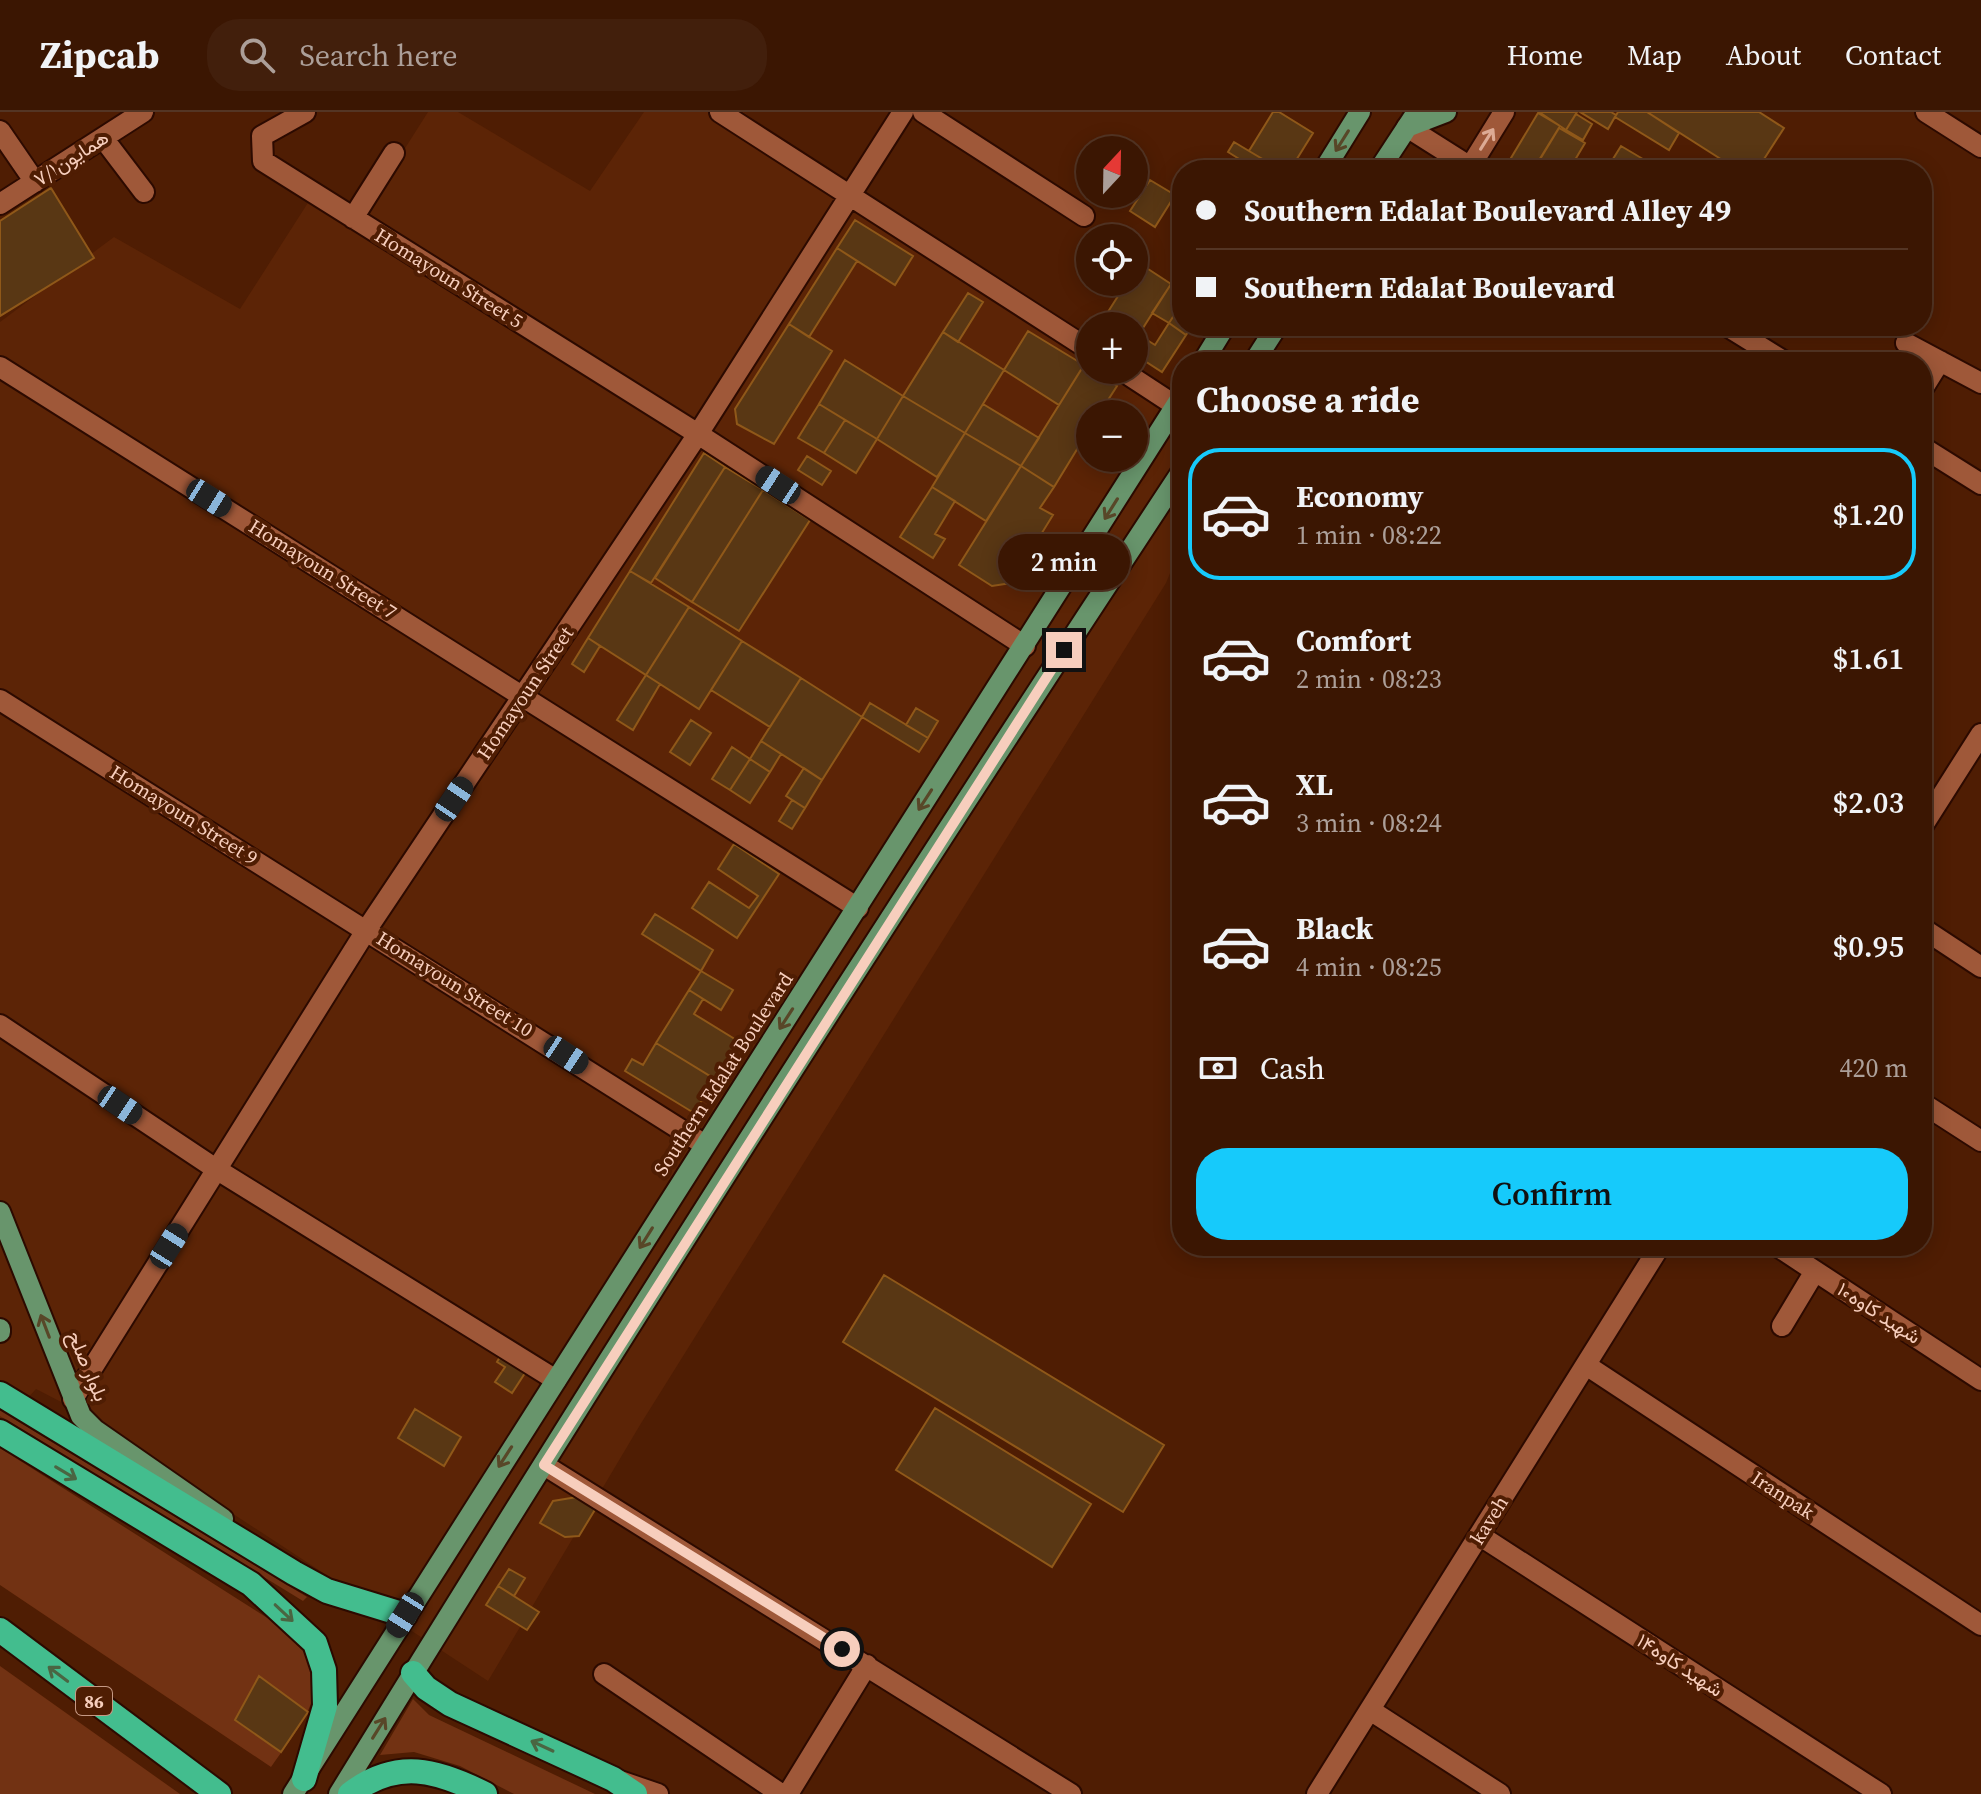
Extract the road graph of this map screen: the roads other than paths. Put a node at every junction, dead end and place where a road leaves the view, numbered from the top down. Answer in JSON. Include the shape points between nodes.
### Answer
{"nodes":[{"id":1,"x":143,"y":112,"type":"edge"},
{"id":2,"x":305,"y":112,"type":"edge"},
{"id":3,"x":720,"y":112,"type":"edge"},
{"id":4,"x":903,"y":112,"type":"edge"},
{"id":5,"x":923,"y":112,"type":"edge"},
{"id":6,"x":1360,"y":112,"type":"edge"},
{"id":7,"x":1446,"y":112,"type":"edge"},
{"id":8,"x":1504,"y":112,"type":"edge"},
{"id":9,"x":1926,"y":112,"type":"edge"},
{"id":10,"x":1412,"y":119,"type":"edge"},
{"id":11,"x":0,"y":131,"type":"edge"},
{"id":12,"x":103,"y":138,"type":"junction"},
{"id":13,"x":1981,"y":147,"type":"edge"},
{"id":14,"x":394,"y":153,"type":"dead end"},
{"id":15,"x":1330,"y":160,"type":"edge"},
{"id":16,"x":1385,"y":160,"type":"edge"},
{"id":17,"x":1463,"y":160,"type":"edge"},
{"id":18,"x":1477,"y":160,"type":"edge"},
{"id":19,"x":35,"y":182,"type":"junction"},
{"id":20,"x":144,"y":192,"type":"dead end"},
{"id":21,"x":851,"y":194,"type":"junction"},
{"id":22,"x":0,"y":204,"type":"edge"},
{"id":23,"x":1084,"y":216,"type":"dead end"},
{"id":24,"x":353,"y":218,"type":"junction"},
{"id":25,"x":1743,"y":336,"type":"edge"},
{"id":26,"x":1076,"y":341,"type":"edge"},
{"id":27,"x":1906,"y":343,"type":"dead end"},
{"id":28,"x":1769,"y":352,"type":"edge"},
{"id":29,"x":1923,"y":352,"type":"edge"},
{"id":30,"x":1932,"y":357,"type":"edge"},
{"id":31,"x":1940,"y":361,"type":"junction"},
{"id":32,"x":0,"y":367,"type":"edge"},
{"id":33,"x":1932,"y":374,"type":"edge"},
{"id":34,"x":1981,"y":383,"type":"edge"},
{"id":35,"x":1147,"y":384,"type":"edge"},
{"id":36,"x":1172,"y":397,"type":"edge"},
{"id":37,"x":1172,"y":412,"type":"edge"},
{"id":38,"x":698,"y":434,"type":"junction"},
{"id":39,"x":1932,"y":453,"type":"edge"},
{"id":40,"x":1981,"y":484,"type":"edge"},
{"id":41,"x":1172,"y":486,"type":"edge"},
{"id":42,"x":1025,"y":646,"type":"junction"},
{"id":43,"x":523,"y":694,"type":"junction"},
{"id":44,"x":0,"y":700,"type":"edge"},
{"id":45,"x":968,"y":734,"type":"junction"},
{"id":46,"x":1981,"y":734,"type":"edge"},
{"id":47,"x":996,"y":753,"type":"junction"},
{"id":48,"x":1932,"y":795,"type":"edge"},
{"id":49,"x":858,"y":908,"type":"junction"},
{"id":50,"x":367,"y":929,"type":"junction"},
{"id":51,"x":1932,"y":935,"type":"edge"},
{"id":52,"x":1981,"y":967,"type":"edge"},
{"id":53,"x":0,"y":1025,"type":"edge"},
{"id":54,"x":1932,"y":1109,"type":"edge"},
{"id":55,"x":1981,"y":1141,"type":"edge"},
{"id":56,"x":705,"y":1145,"type":"junction"},
{"id":57,"x":216,"y":1169,"type":"junction"},
{"id":58,"x":0,"y":1212,"type":"edge"},
{"id":59,"x":1654,"y":1256,"type":"edge"},
{"id":60,"x":1792,"y":1256,"type":"edge"},
{"id":61,"x":1815,"y":1271,"type":"junction"},
{"id":62,"x":1782,"y":1326,"type":"dead end"},
{"id":63,"x":1586,"y":1365,"type":"junction"},
{"id":64,"x":556,"y":1380,"type":"junction"},
{"id":65,"x":1981,"y":1380,"type":"edge"},
{"id":66,"x":0,"y":1394,"type":"edge"},
{"id":67,"x":73,"y":1399,"type":"junction"},
{"id":68,"x":0,"y":1432,"type":"edge"},
{"id":69,"x":544,"y":1465,"type":"junction"},
{"id":70,"x":1479,"y":1535,"type":"junction"},
{"id":71,"x":264,"y":1555,"type":"junction"},
{"id":72,"x":405,"y":1615,"type":"junction"},
{"id":73,"x":1981,"y":1625,"type":"edge"},
{"id":74,"x":0,"y":1630,"type":"edge"},
{"id":75,"x":867,"y":1665,"type":"junction"},
{"id":76,"x":413,"y":1673,"type":"junction"},
{"id":77,"x":604,"y":1674,"type":"dead end"},
{"id":78,"x":1370,"y":1710,"type":"junction"},
{"id":79,"x":613,"y":1779,"type":"junction"},
{"id":80,"x":299,"y":1786,"type":"edge"},
{"id":81,"x":219,"y":1794,"type":"edge"},
{"id":82,"x":339,"y":1794,"type":"edge"},
{"id":83,"x":350,"y":1794,"type":"edge"},
{"id":84,"x":485,"y":1794,"type":"edge"},
{"id":85,"x":635,"y":1794,"type":"edge"},
{"id":86,"x":658,"y":1794,"type":"edge"},
{"id":87,"x":781,"y":1794,"type":"edge"},
{"id":88,"x":788,"y":1794,"type":"edge"},
{"id":89,"x":1071,"y":1794,"type":"edge"},
{"id":90,"x":1317,"y":1794,"type":"edge"},
{"id":91,"x":1500,"y":1794,"type":"edge"},
{"id":92,"x":1881,"y":1794,"type":"edge"}],
"edges":[{"from":1,"to":12,"type":"street","name":"همایون۷/۱"},
{"from":2,"to":24,"type":"street","name":"Homayoun Street 5","via":[[262,136],[263,161]]},
{"from":3,"to":21,"type":"street"},
{"from":4,"to":21,"type":"street","name":"Homayoun Street"},
{"from":5,"to":23,"type":"street"},
{"from":6,"to":15,"type":"main road","one_way":true},
{"from":7,"to":10,"type":"main road"},
{"from":18,"to":8,"type":"street","one_way":true},
{"from":9,"to":13,"type":"street"},
{"from":10,"to":16,"type":"main road"},
{"from":10,"to":17,"type":"street"},
{"from":11,"to":19,"type":"street"},
{"from":12,"to":19,"type":"street","name":"همایون۷/۱"},
{"from":12,"to":20,"type":"street"},
{"from":14,"to":24,"type":"street"},
{"from":19,"to":22,"type":"street","name":"همایون۷/۱"},
{"from":21,"to":26,"type":"street"},
{"from":21,"to":38,"type":"street","name":"Homayoun Street"},
{"from":24,"to":38,"type":"street","name":"Homayoun Street 5"},
{"from":25,"to":28,"type":"street"},
{"from":27,"to":29,"type":"street"},
{"from":30,"to":31,"type":"street"},
{"from":31,"to":33,"type":"street"},
{"from":31,"to":34,"type":"street"},
{"from":32,"to":43,"type":"street","name":"Homayoun Street 7"},
{"from":35,"to":36,"type":"street"},
{"from":37,"to":42,"type":"main road","name":"Southern Edalat Boulevard","one_way":true},
{"from":38,"to":42,"type":"street","name":"Homayoun Street 5"},
{"from":38,"to":43,"type":"street","name":"Homayoun Street"},
{"from":39,"to":40,"type":"street"},
{"from":41,"to":47,"type":"main road"},
{"from":42,"to":45,"type":"main road","name":"Southern Edalat Boulevard"},
{"from":43,"to":49,"type":"street","name":"Homayoun Street 7"},
{"from":43,"to":50,"type":"street","name":"Homayoun Street"},
{"from":44,"to":50,"type":"street","name":"Homayoun Street 9"},
{"from":45,"to":47,"type":"main road"},
{"from":45,"to":49,"type":"main road","name":"Southern Edalat Boulevard","one_way":true},
{"from":46,"to":48,"type":"street"},
{"from":47,"to":69,"type":"main road"},
{"from":49,"to":56,"type":"main road","name":"Southern Edalat Boulevard","one_way":true},
{"from":50,"to":56,"type":"street","name":"Homayoun Street 10"},
{"from":50,"to":57,"type":"street","name":"Homayoun Street"},
{"from":51,"to":52,"type":"street"},
{"from":53,"to":57,"type":"street"},
{"from":54,"to":55,"type":"street"},
{"from":56,"to":64,"type":"main road","name":"Southern Edalat Boulevard","one_way":true},
{"from":57,"to":64,"type":"street"},
{"from":57,"to":67,"type":"street","name":"Homayoun Street"},
{"from":67,"to":58,"type":"main road","name":"بلوار صلح","one_way":true},
{"from":59,"to":63,"type":"street","name":"kaveh"},
{"from":60,"to":61,"type":"street","name":"شهید کاوه۱۰"},
{"from":61,"to":62,"type":"street"},
{"from":61,"to":65,"type":"street","name":"شهید کاوه۱۰"},
{"from":63,"to":70,"type":"street","name":"kaveh"},
{"from":63,"to":73,"type":"street","name":"Iranpak"},
{"from":64,"to":72,"type":"main road","name":"Southern Edalat Boulevard","one_way":true},
{"from":66,"to":71,"type":"highway"},
{"from":67,"to":71,"type":"main road","name":"بلوار صلح","via":[[95,1430],[214,1511]]},
{"from":68,"to":80,"type":"highway","one_way":true,"via":[[251,1584],[315,1643],[324,1670],[325,1706]]},
{"from":69,"to":75,"type":"street"},
{"from":69,"to":76,"type":"main road"},
{"from":70,"to":78,"type":"street","name":"kaveh"},
{"from":70,"to":92,"type":"street","name":"شهید کاوه۱۴"},
{"from":71,"to":72,"type":"highway","via":[[327,1591]]},
{"from":72,"to":80,"type":"main road","name":"Southern Edalat Boulevard"},
{"from":81,"to":74,"type":"highway","number":"86","one_way":true},
{"from":75,"to":88,"type":"street"},
{"from":75,"to":89,"type":"street"},
{"from":79,"to":76,"type":"highway","one_way":true,"via":[[450,1704]]},
{"from":82,"to":76,"type":"main road","one_way":true},
{"from":77,"to":87,"type":"street"},
{"from":78,"to":90,"type":"street","name":"kaveh"},
{"from":78,"to":91,"type":"street"},
{"from":79,"to":85,"type":"highway"},
{"from":79,"to":86,"type":"street"},
{"from":83,"to":84,"type":"highway","via":[[409,1770],[431,1771]]}]}
